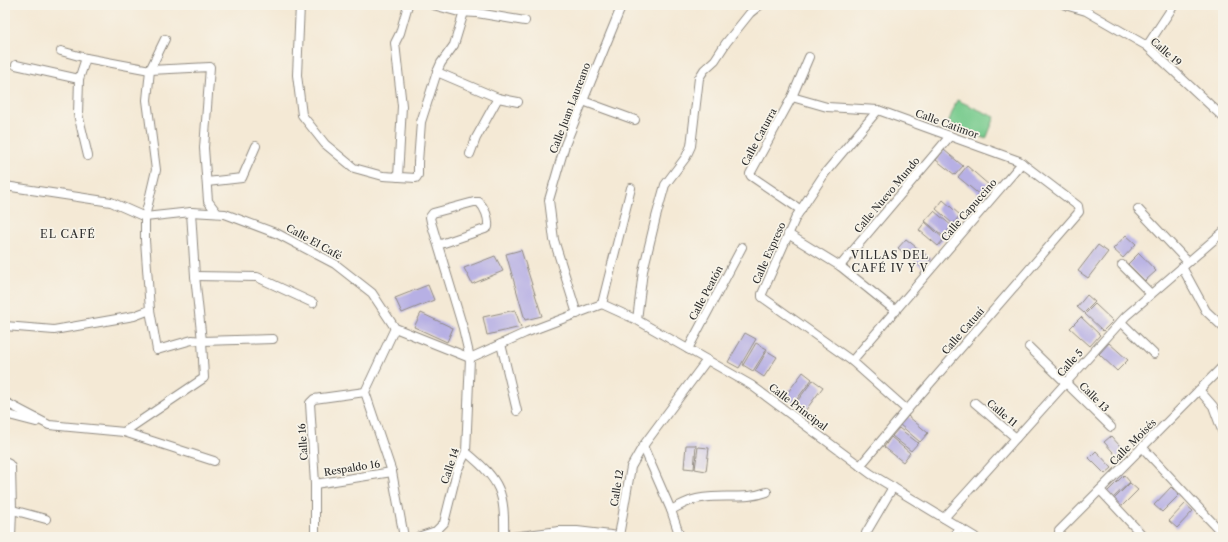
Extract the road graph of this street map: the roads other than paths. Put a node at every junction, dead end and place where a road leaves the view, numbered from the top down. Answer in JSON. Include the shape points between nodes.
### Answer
{"nodes":[{"id":1,"x":300,"y":5,"type":"edge"},
{"id":2,"x":408,"y":5,"type":"edge"},
{"id":3,"x":433,"y":5,"type":"edge"},
{"id":4,"x":622,"y":5,"type":"edge"},
{"id":5,"x":760,"y":5,"type":"edge"},
{"id":6,"x":1066,"y":5,"type":"edge"},
{"id":7,"x":1174,"y":5,"type":"edge"},
{"id":8,"x":464,"y":12,"type":"junction"},
{"id":9,"x":525,"y":21,"type":"dead end"},
{"id":10,"x":165,"y":39,"type":"dead end"},
{"id":11,"x":1147,"y":46,"type":"junction"},
{"id":12,"x":60,"y":51,"type":"dead end"},
{"id":13,"x":809,"y":57,"type":"dead end"},
{"id":14,"x":86,"y":58,"type":"junction"},
{"id":15,"x":16,"y":65,"type":"dead end"},
{"id":16,"x":150,"y":70,"type":"junction"},
{"id":17,"x":436,"y":72,"type":"junction"},
{"id":18,"x":79,"y":79,"type":"junction"},
{"id":19,"x":792,"y":97,"type":"junction"},
{"id":20,"x":498,"y":98,"type":"junction"},
{"id":21,"x":583,"y":101,"type":"junction"},
{"id":22,"x":518,"y":102,"type":"dead end"},
{"id":23,"x":878,"y":110,"type":"junction"},
{"id":24,"x":1223,"y":117,"type":"edge"},
{"id":25,"x":635,"y":120,"type":"dead end"},
{"id":26,"x":950,"y":136,"type":"junction"},
{"id":27,"x":256,"y":146,"type":"dead end"},
{"id":28,"x":470,"y":154,"type":"dead end"},
{"id":29,"x":88,"y":156,"type":"dead end"},
{"id":30,"x":1022,"y":163,"type":"junction"},
{"id":31,"x":398,"y":177,"type":"junction"},
{"id":32,"x":207,"y":182,"type":"junction"},
{"id":33,"x":5,"y":186,"type":"edge"},
{"id":34,"x":631,"y":188,"type":"dead end"},
{"id":35,"x":1079,"y":209,"type":"joint"},
{"id":36,"x":1138,"y":209,"type":"dead end"},
{"id":37,"x":801,"y":210,"type":"junction"},
{"id":38,"x":191,"y":212,"type":"junction"},
{"id":39,"x":217,"y":213,"type":"junction"},
{"id":40,"x":146,"y":217,"type":"junction"},
{"id":41,"x":1223,"y":232,"type":"edge"},
{"id":42,"x":788,"y":234,"type":"junction"},
{"id":43,"x":438,"y":244,"type":"junction"},
{"id":44,"x":742,"y":247,"type":"dead end"},
{"id":45,"x":1122,"y":265,"type":"dead end"},
{"id":46,"x":1185,"y":265,"type":"junction"},
{"id":47,"x":840,"y":266,"type":"junction"},
{"id":48,"x":195,"y":276,"type":"junction"},
{"id":49,"x":1151,"y":294,"type":"junction"},
{"id":50,"x":313,"y":303,"type":"dead end"},
{"id":51,"x":602,"y":304,"type":"junction"},
{"id":52,"x":150,"y":310,"type":"junction"},
{"id":53,"x":896,"y":311,"type":"junction"},
{"id":54,"x":577,"y":314,"type":"junction"},
{"id":55,"x":637,"y":320,"type":"junction"},
{"id":56,"x":1121,"y":322,"type":"junction"},
{"id":57,"x":5,"y":326,"type":"edge"},
{"id":58,"x":1223,"y":327,"type":"edge"},
{"id":59,"x":395,"y":328,"type":"junction"},
{"id":60,"x":273,"y":339,"type":"dead end"},
{"id":61,"x":202,"y":341,"type":"junction"},
{"id":62,"x":501,"y":344,"type":"junction"},
{"id":63,"x":1029,"y":347,"type":"dead end"},
{"id":64,"x":688,"y":349,"type":"junction"},
{"id":65,"x":1154,"y":354,"type":"dead end"},
{"id":66,"x":470,"y":358,"type":"junction"},
{"id":67,"x":707,"y":360,"type":"junction"},
{"id":68,"x":852,"y":361,"type":"junction"},
{"id":69,"x":1223,"y":366,"type":"edge"},
{"id":70,"x":1066,"y":383,"type":"junction"},
{"id":71,"x":1199,"y":390,"type":"junction"},
{"id":72,"x":365,"y":392,"type":"junction"},
{"id":73,"x":5,"y":402,"type":"edge"},
{"id":74,"x":975,"y":403,"type":"dead end"},
{"id":75,"x":907,"y":410,"type":"junction"},
{"id":76,"x":517,"y":411,"type":"dead end"},
{"id":77,"x":5,"y":414,"type":"edge"},
{"id":78,"x":49,"y":425,"type":"junction"},
{"id":79,"x":1111,"y":427,"type":"dead end"},
{"id":80,"x":124,"y":432,"type":"junction"},
{"id":81,"x":1223,"y":433,"type":"edge"},
{"id":82,"x":1016,"y":438,"type":"junction"},
{"id":83,"x":643,"y":446,"type":"junction"},
{"id":84,"x":1142,"y":447,"type":"junction"},
{"id":85,"x":466,"y":452,"type":"junction"},
{"id":86,"x":214,"y":461,"type":"dead end"},
{"id":87,"x":5,"y":462,"type":"edge"},
{"id":88,"x":860,"y":466,"type":"junction"},
{"id":89,"x":392,"y":472,"type":"junction"},
{"id":90,"x":315,"y":484,"type":"junction"},
{"id":91,"x":893,"y":487,"type":"junction"},
{"id":92,"x":1100,"y":490,"type":"junction"},
{"id":93,"x":767,"y":492,"type":"dead end"},
{"id":94,"x":9,"y":509,"type":"edge"},
{"id":95,"x":670,"y":510,"type":"junction"},
{"id":96,"x":944,"y":518,"type":"junction"},
{"id":97,"x":46,"y":519,"type":"dead end"},
{"id":98,"x":959,"y":527,"type":"junction"},
{"id":99,"x":558,"y":534,"type":"edge"},
{"id":100,"x":1223,"y":534,"type":"edge"},
{"id":101,"x":594,"y":535,"type":"edge"},
{"id":102,"x":1059,"y":535,"type":"edge"},
{"id":103,"x":11,"y":537,"type":"edge"},
{"id":104,"x":315,"y":537,"type":"edge"},
{"id":105,"x":404,"y":537,"type":"edge"},
{"id":106,"x":418,"y":537,"type":"edge"},
{"id":107,"x":504,"y":537,"type":"edge"},
{"id":108,"x":512,"y":537,"type":"edge"},
{"id":109,"x":680,"y":537,"type":"edge"},
{"id":110,"x":866,"y":537,"type":"edge"},
{"id":111,"x":954,"y":537,"type":"edge"},
{"id":112,"x":975,"y":537,"type":"edge"},
{"id":113,"x":1144,"y":537,"type":"edge"}],
"edges":[{"from":1,"to":31,"type":"street","via":[[297,75],[302,115],[325,144],[354,168],[383,176]]},
{"from":2,"to":31,"type":"street","via":[[395,43],[402,106]]},
{"from":3,"to":8,"type":"street"},
{"from":4,"to":21,"type":"street","name":"Calle Juan Laureano"},
{"from":5,"to":55,"type":"street","via":[[750,13],[699,78],[691,146],[665,185],[643,271]]},
{"from":6,"to":11,"type":"street","name":"Calle 19","via":[[1086,11]]},
{"from":7,"to":11,"type":"street"},
{"from":8,"to":9,"type":"street"},
{"from":8,"to":17,"type":"street","via":[[454,44]]},
{"from":10,"to":16,"type":"street"},
{"from":11,"to":24,"type":"street","name":"Calle 19"},
{"from":12,"to":14,"type":"street"},
{"from":13,"to":19,"type":"street"},
{"from":14,"to":16,"type":"street"},
{"from":14,"to":18,"type":"street"},
{"from":15,"to":18,"type":"street"},
{"from":16,"to":32,"type":"street","via":[[210,67],[204,148]]},
{"from":16,"to":40,"type":"street","via":[[147,100],[156,170]]},
{"from":17,"to":20,"type":"street"},
{"from":17,"to":31,"type":"street","via":[[422,122],[418,175],[416,178]]},
{"from":18,"to":29,"type":"street","via":[[78,114]]},
{"from":19,"to":23,"type":"street","name":"Calle Catimor","via":[[827,107]]},
{"from":19,"to":37,"type":"street","name":"Calle Caturra","via":[[750,174]]},
{"from":20,"to":22,"type":"street"},
{"from":20,"to":28,"type":"street"},
{"from":21,"to":25,"type":"street"},
{"from":21,"to":54,"type":"street","name":"Calle Juan Laureano","via":[[565,145],[549,200],[554,240]]},
{"from":23,"to":26,"type":"street","name":"Calle Catimor"},
{"from":23,"to":37,"type":"street","name":"Calle Expreso","via":[[825,173]]},
{"from":26,"to":30,"type":"street","name":"Calle Catimor"},
{"from":26,"to":47,"type":"street","name":"Calle Nuevo Mundo"},
{"from":27,"to":32,"type":"street","via":[[242,178]]},
{"from":30,"to":35,"type":"street","name":"Calle Catimor"},
{"from":30,"to":53,"type":"street","name":"Calle Capuccino"},
{"from":32,"to":39,"type":"street","via":[[208,201]]},
{"from":33,"to":40,"type":"street","via":[[112,202]]},
{"from":34,"to":51,"type":"street"},
{"from":35,"to":75,"type":"street","name":"Calle Catuaí"},
{"from":36,"to":46,"type":"street"},
{"from":37,"to":42,"type":"street","name":"Calle Expreso"},
{"from":38,"to":39,"type":"street","name":"Calle El Café"},
{"from":38,"to":40,"type":"street","name":"Calle El Café"},
{"from":38,"to":48,"type":"street"},
{"from":39,"to":59,"type":"street","name":"Calle El Café","via":[[278,234],[335,264],[372,293]]},
{"from":40,"to":52,"type":"street"},
{"from":41,"to":46,"type":"street","name":"Calle 5"},
{"from":42,"to":47,"type":"street"},
{"from":42,"to":68,"type":"street","name":"Calle Expreso","via":[[762,297]]},
{"from":43,"to":43,"type":"street","name":"Calle 14","via":[[488,227],[480,202],[433,213],[430,217]]},
{"from":43,"to":66,"type":"street","name":"Calle 14"},
{"from":44,"to":64,"type":"street","name":"Calle Peatón"},
{"from":45,"to":49,"type":"street"},
{"from":46,"to":49,"type":"street","name":"Calle 5"},
{"from":46,"to":58,"type":"street","via":[[1206,311]]},
{"from":47,"to":53,"type":"street"},
{"from":48,"to":50,"type":"street","via":[[257,277]]},
{"from":48,"to":61,"type":"street"},
{"from":49,"to":56,"type":"street","name":"Calle 5"},
{"from":51,"to":54,"type":"street"},
{"from":51,"to":55,"type":"street","name":"Calle Principal"},
{"from":52,"to":57,"type":"street","via":[[134,316],[54,330]]},
{"from":52,"to":61,"type":"street","via":[[157,350],[192,340]]},
{"from":53,"to":68,"type":"street","name":"Calle Capuccino"},
{"from":54,"to":62,"type":"street"},
{"from":55,"to":64,"type":"street","name":"Calle Principal"},
{"from":56,"to":65,"type":"street"},
{"from":56,"to":70,"type":"street","name":"Calle 5"},
{"from":59,"to":66,"type":"street"},
{"from":59,"to":72,"type":"street"},
{"from":60,"to":61,"type":"street"},
{"from":61,"to":80,"type":"street","via":[[204,378]]},
{"from":62,"to":66,"type":"street"},
{"from":62,"to":76,"type":"street"},
{"from":63,"to":70,"type":"street","name":"Calle 13"},
{"from":64,"to":67,"type":"street","name":"Calle Principal"},
{"from":66,"to":85,"type":"street","name":"Calle 14"},
{"from":67,"to":83,"type":"street","name":"Calle 12"},
{"from":67,"to":88,"type":"street","name":"Calle Principal","via":[[751,385]]},
{"from":68,"to":75,"type":"street","name":"Calle Expreso"},
{"from":69,"to":71,"type":"street","name":"Calle Moisés"},
{"from":70,"to":79,"type":"street","name":"Calle 13"},
{"from":70,"to":82,"type":"street","name":"Calle 5"},
{"from":71,"to":81,"type":"street","via":[[1213,406]]},
{"from":71,"to":84,"type":"street","name":"Calle Moisés"},
{"from":72,"to":89,"type":"street"},
{"from":72,"to":90,"type":"street","name":"Calle 16","via":[[314,399],[310,402]]},
{"from":73,"to":78,"type":"street"},
{"from":74,"to":82,"type":"street","name":"Calle 11"},
{"from":75,"to":88,"type":"street","name":"Calle Catuaí"},
{"from":77,"to":78,"type":"street"},
{"from":78,"to":80,"type":"street"},
{"from":80,"to":86,"type":"street"},
{"from":82,"to":96,"type":"street","name":"Calle 5"},
{"from":83,"to":95,"type":"street"},
{"from":83,"to":101,"type":"street","name":"Calle 12","via":[[631,467],[619,536]]},
{"from":84,"to":92,"type":"street","name":"Calle Moisés"},
{"from":84,"to":100,"type":"street"},
{"from":85,"to":106,"type":"street","name":"Calle 14","via":[[457,471],[444,523],[436,531]]},
{"from":85,"to":107,"type":"street","via":[[481,464],[499,487],[505,514]]},
{"from":87,"to":94,"type":"street","via":[[11,467]]},
{"from":88,"to":91,"type":"street","name":"Calle Principal"},
{"from":89,"to":90,"type":"street","name":"Respaldo 16"},
{"from":89,"to":105,"type":"street"},
{"from":90,"to":104,"type":"street","name":"Calle 16"},
{"from":91,"to":96,"type":"street","name":"Calle Principal"},
{"from":91,"to":110,"type":"street"},
{"from":92,"to":102,"type":"street","name":"Calle Moisés","via":[[1059,531]]},
{"from":92,"to":113,"type":"street"},
{"from":93,"to":95,"type":"street","via":[[741,497],[703,497]]},
{"from":94,"to":97,"type":"street"},
{"from":94,"to":103,"type":"street"},
{"from":95,"to":109,"type":"street"},
{"from":96,"to":98,"type":"street","name":"Calle Principal"},
{"from":98,"to":111,"type":"street"},
{"from":98,"to":112,"type":"street","name":"Calle Principal"},
{"from":99,"to":101,"type":"street","name":"Calle 12","via":[[577,531]]},
{"from":99,"to":108,"type":"street","name":"Calle 12"}]}
